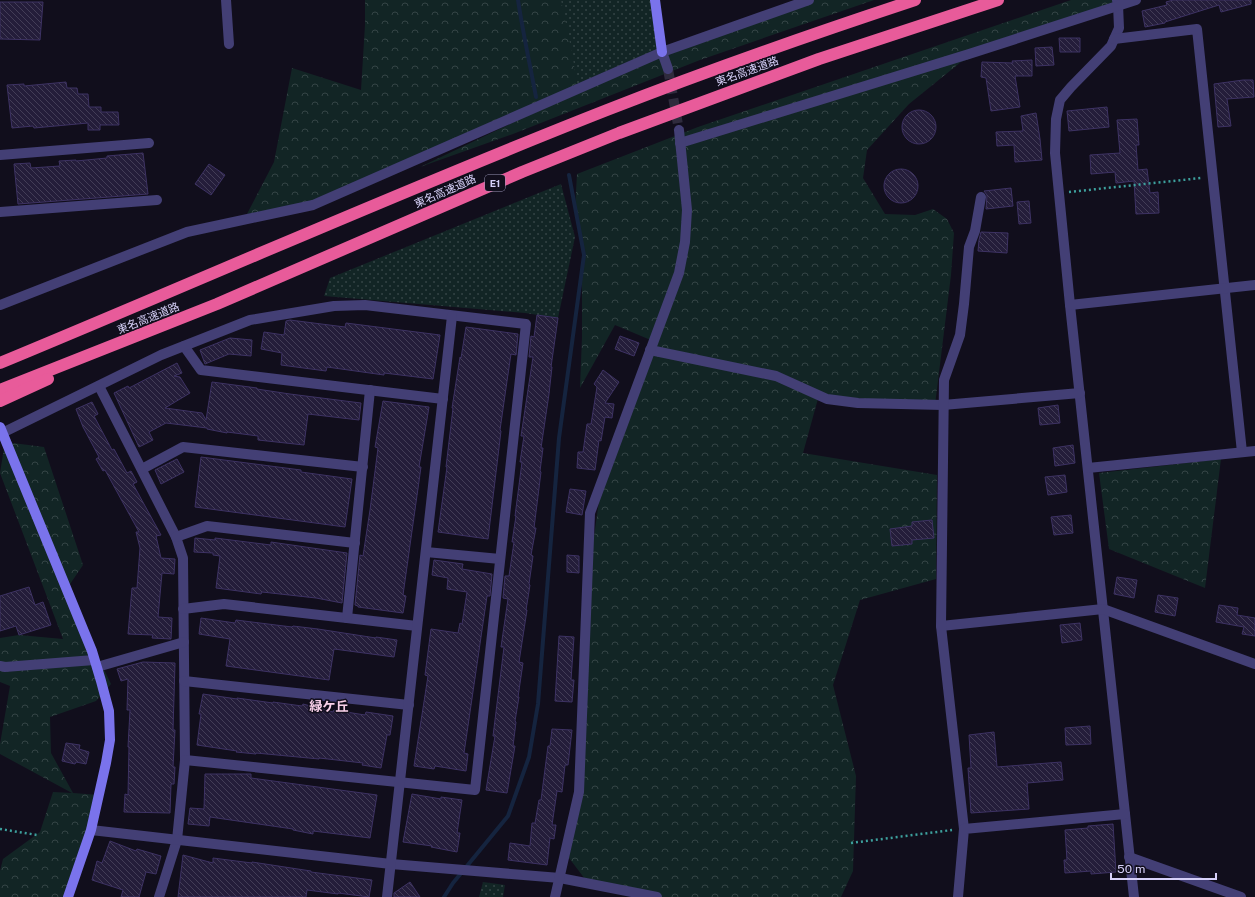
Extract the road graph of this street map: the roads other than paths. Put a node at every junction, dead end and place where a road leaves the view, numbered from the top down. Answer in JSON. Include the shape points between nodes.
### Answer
{"nodes":[{"id":1,"x":226,"y":0,"type":"edge"},
{"id":2,"x":655,"y":0,"type":"edge"},
{"id":3,"x":809,"y":0,"type":"edge"},
{"id":4,"x":915,"y":0,"type":"edge"},
{"id":5,"x":998,"y":0,"type":"edge"},
{"id":6,"x":1136,"y":0,"type":"edge"},
{"id":7,"x":1117,"y":2,"type":"edge"},
{"id":8,"x":1114,"y":39,"type":"junction"},
{"id":9,"x":229,"y":44,"type":"dead end"},
{"id":10,"x":662,"y":52,"type":"junction"},
{"id":11,"x":668,"y":69,"type":"tunnel mouth"},
{"id":12,"x":679,"y":130,"type":"tunnel mouth"},
{"id":13,"x":149,"y":143,"type":"dead end"},
{"id":14,"x":680,"y":143,"type":"junction"},
{"id":15,"x":0,"y":155,"type":"edge"},
{"id":16,"x":981,"y":197,"type":"dead end"},
{"id":17,"x":157,"y":200,"type":"dead end"},
{"id":18,"x":0,"y":212,"type":"edge"},
{"id":19,"x":1255,"y":285,"type":"edge"},
{"id":20,"x":1224,"y":288,"type":"junction"},
{"id":21,"x":218,"y":304,"type":"junction"},
{"id":22,"x":0,"y":305,"type":"edge"},
{"id":23,"x":1070,"y":305,"type":"junction"},
{"id":24,"x":452,"y":316,"type":"junction"},
{"id":25,"x":184,"y":346,"type":"junction"},
{"id":26,"x":650,"y":350,"type":"junction"},
{"id":27,"x":0,"y":362,"type":"edge"},
{"id":28,"x":99,"y":386,"type":"junction"},
{"id":29,"x":0,"y":390,"type":"edge"},
{"id":30,"x":370,"y":390,"type":"junction"},
{"id":31,"x":1080,"y":393,"type":"junction"},
{"id":32,"x":442,"y":399,"type":"junction"},
{"id":33,"x":0,"y":401,"type":"edge"},
{"id":34,"x":944,"y":405,"type":"junction"},
{"id":35,"x":1,"y":431,"type":"edge"},
{"id":36,"x":1255,"y":451,"type":"edge"},
{"id":37,"x":1242,"y":452,"type":"junction"},
{"id":38,"x":363,"y":467,"type":"junction"},
{"id":39,"x":1088,"y":468,"type":"junction"},
{"id":40,"x":142,"y":469,"type":"junction"},
{"id":41,"x":176,"y":537,"type":"junction"},
{"id":42,"x":355,"y":543,"type":"junction"},
{"id":43,"x":426,"y":552,"type":"junction"},
{"id":44,"x":500,"y":559,"type":"junction"},
{"id":45,"x":183,"y":609,"type":"junction"},
{"id":46,"x":1103,"y":609,"type":"junction"},
{"id":47,"x":347,"y":618,"type":"junction"},
{"id":48,"x":417,"y":626,"type":"junction"},
{"id":49,"x":941,"y":626,"type":"junction"},
{"id":50,"x":184,"y":642,"type":"junction"},
{"id":51,"x":95,"y":663,"type":"junction"},
{"id":52,"x":1255,"y":664,"type":"edge"},
{"id":53,"x":0,"y":666,"type":"edge"},
{"id":54,"x":184,"y":681,"type":"junction"},
{"id":55,"x":409,"y":705,"type":"junction"},
{"id":56,"x":185,"y":760,"type":"junction"},
{"id":57,"x":400,"y":782,"type":"junction"},
{"id":58,"x":1125,"y":814,"type":"junction"},
{"id":59,"x":964,"y":829,"type":"junction"},
{"id":60,"x":91,"y":830,"type":"junction"},
{"id":61,"x":177,"y":840,"type":"junction"},
{"id":62,"x":1129,"y":857,"type":"junction"},
{"id":63,"x":391,"y":864,"type":"junction"},
{"id":64,"x":560,"y":878,"type":"junction"},
{"id":65,"x":68,"y":897,"type":"edge"},
{"id":66,"x":159,"y":897,"type":"edge"},
{"id":67,"x":386,"y":897,"type":"edge"},
{"id":68,"x":555,"y":897,"type":"edge"},
{"id":69,"x":657,"y":897,"type":"edge"},
{"id":70,"x":958,"y":897,"type":"edge"},
{"id":71,"x":1134,"y":897,"type":"edge"},
{"id":72,"x":1241,"y":897,"type":"edge"}],
"edges":[{"from":1,"to":9,"type":"street"},
{"from":2,"to":10,"type":"street"},
{"from":3,"to":10,"type":"street"},
{"from":4,"to":27,"type":"highway","name":"東名高速道路","number":"E1","via":[[810,35],[603,111]]},
{"from":5,"to":21,"type":"highway","name":"東名高速道路","number":"E1","via":[[819,59],[619,133],[522,172]]},
{"from":6,"to":7,"type":"street"},
{"from":7,"to":8,"type":"street","via":[[1119,28]]},
{"from":7,"to":14,"type":"street","via":[[969,54]]},
{"from":8,"to":20,"type":"street","via":[[1196,29]]},
{"from":8,"to":23,"type":"street","via":[[1111,46],[1060,100],[1056,119],[1058,193]]},
{"from":10,"to":11,"type":"street"},
{"from":10,"to":22,"type":"street","via":[[313,205],[187,232]]},
{"from":12,"to":14,"type":"street"},
{"from":13,"to":15,"type":"street"},
{"from":14,"to":26,"type":"street","via":[[687,210],[685,242],[678,273]]},
{"from":16,"to":34,"type":"street","via":[[976,232],[969,247],[960,335],[944,380]]},
{"from":17,"to":18,"type":"street"},
{"from":19,"to":20,"type":"street"},
{"from":20,"to":23,"type":"street"},
{"from":20,"to":37,"type":"street"},
{"from":21,"to":29,"type":"highway","name":"東名高速道路","number":"E1"},
{"from":21,"to":33,"type":"highway"},
{"from":23,"to":31,"type":"street"},
{"from":24,"to":25,"type":"street","via":[[365,305],[334,306],[250,320]]},
{"from":24,"to":32,"type":"street"},
{"from":24,"to":44,"type":"street","via":[[526,324]]},
{"from":25,"to":28,"type":"street"},
{"from":25,"to":30,"type":"street","via":[[201,370]]},
{"from":26,"to":34,"type":"street","via":[[776,376],[827,399],[858,403]]},
{"from":26,"to":64,"type":"street","via":[[590,512],[579,792]]},
{"from":28,"to":35,"type":"street"},
{"from":28,"to":40,"type":"street"},
{"from":30,"to":32,"type":"street"},
{"from":30,"to":38,"type":"street"},
{"from":31,"to":34,"type":"street"},
{"from":31,"to":39,"type":"street"},
{"from":32,"to":43,"type":"street"},
{"from":34,"to":49,"type":"street"},
{"from":35,"to":51,"type":"street"},
{"from":36,"to":37,"type":"street"},
{"from":37,"to":39,"type":"street"},
{"from":38,"to":40,"type":"street","via":[[183,448]]},
{"from":38,"to":42,"type":"street"},
{"from":39,"to":46,"type":"street"},
{"from":40,"to":41,"type":"street"},
{"from":41,"to":42,"type":"street","via":[[208,526]]},
{"from":41,"to":45,"type":"street","via":[[183,558]]},
{"from":42,"to":47,"type":"street"},
{"from":43,"to":44,"type":"street"},
{"from":43,"to":48,"type":"street"},
{"from":44,"to":57,"type":"street","via":[[475,790]]},
{"from":45,"to":47,"type":"street","via":[[224,604]]},
{"from":45,"to":50,"type":"street"},
{"from":46,"to":49,"type":"street"},
{"from":46,"to":52,"type":"street"},
{"from":46,"to":58,"type":"street"},
{"from":47,"to":48,"type":"street"},
{"from":48,"to":55,"type":"street"},
{"from":49,"to":59,"type":"street"},
{"from":50,"to":51,"type":"street"},
{"from":50,"to":54,"type":"street"},
{"from":51,"to":53,"type":"street"},
{"from":51,"to":60,"type":"street","via":[[109,711],[110,740]]},
{"from":54,"to":55,"type":"street"},
{"from":54,"to":56,"type":"street"},
{"from":55,"to":57,"type":"street"},
{"from":56,"to":57,"type":"street"},
{"from":56,"to":61,"type":"street"},
{"from":57,"to":63,"type":"street"},
{"from":58,"to":59,"type":"street"},
{"from":58,"to":62,"type":"street"},
{"from":59,"to":70,"type":"street"},
{"from":60,"to":61,"type":"street"},
{"from":60,"to":65,"type":"street"},
{"from":61,"to":63,"type":"street"},
{"from":61,"to":66,"type":"street"},
{"from":62,"to":71,"type":"street"},
{"from":62,"to":72,"type":"street"},
{"from":63,"to":64,"type":"street"},
{"from":63,"to":67,"type":"street"},
{"from":64,"to":68,"type":"street"},
{"from":64,"to":69,"type":"street"}]}
